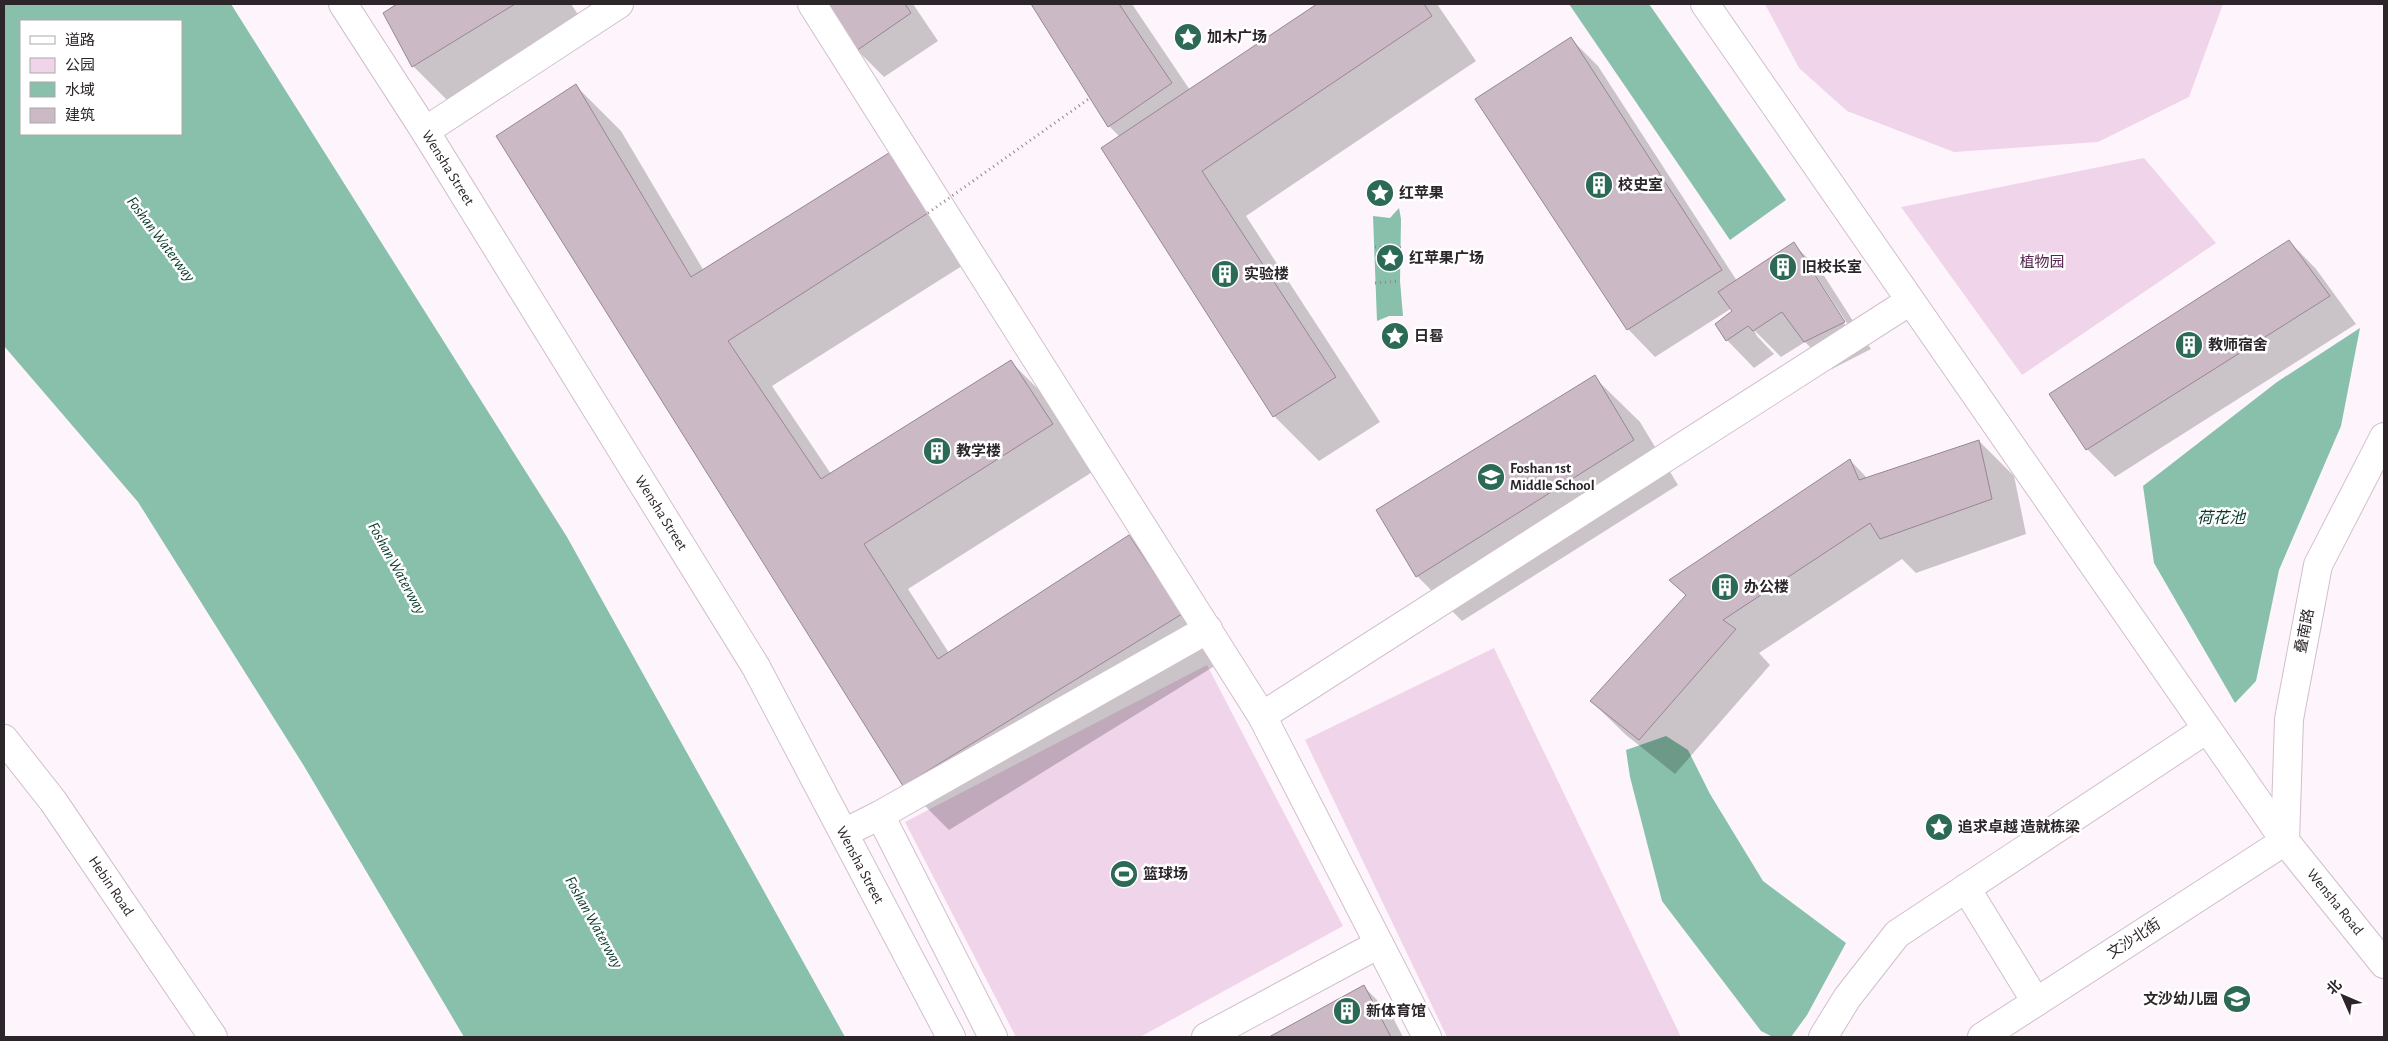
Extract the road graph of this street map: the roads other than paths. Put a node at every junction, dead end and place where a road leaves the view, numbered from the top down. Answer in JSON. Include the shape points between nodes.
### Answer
{"nodes":[{"id":1,"x":342,"y":4,"type":"edge"},
{"id":2,"x":619,"y":4,"type":"edge"},
{"id":3,"x":812,"y":4,"type":"edge"},
{"id":4,"x":1705,"y":4,"type":"edge"},
{"id":5,"x":425,"y":131,"type":"junction"},
{"id":6,"x":1910,"y":301,"type":"junction"},
{"id":7,"x":2384,"y":437,"type":"edge"},
{"id":8,"x":1208,"y":629,"type":"junction"},
{"id":9,"x":1262,"y":716,"type":"junction"},
{"id":10,"x":2207,"y":729,"type":"junction"},
{"id":11,"x":4,"y":739,"type":"edge"},
{"id":12,"x":880,"y":814,"type":"junction"},
{"id":13,"x":844,"y":832,"type":"junction"},
{"id":14,"x":2285,"y":841,"type":"junction"},
{"id":15,"x":1966,"y":888,"type":"junction"},
{"id":16,"x":1379,"y":944,"type":"junction"},
{"id":17,"x":2384,"y":964,"type":"edge"},
{"id":18,"x":2036,"y":1002,"type":"junction"},
{"id":19,"x":213,"y":1037,"type":"edge"},
{"id":20,"x":951,"y":1037,"type":"edge"},
{"id":21,"x":993,"y":1037,"type":"edge"},
{"id":22,"x":1206,"y":1037,"type":"edge"},
{"id":23,"x":1427,"y":1037,"type":"edge"},
{"id":24,"x":1823,"y":1037,"type":"edge"},
{"id":25,"x":1982,"y":1037,"type":"edge"}],
"edges":[{"from":1,"to":5,"type":"street","name":"Wensha Street"},
{"from":2,"to":5,"type":"street"},
{"from":3,"to":8,"type":"street"},
{"from":4,"to":6,"type":"street","name":"Wensha Road"},
{"from":5,"to":13,"type":"street","name":"Wensha Street","via":[[756,667]]},
{"from":6,"to":9,"type":"street"},
{"from":6,"to":10,"type":"street","name":"Wensha Road"},
{"from":7,"to":14,"type":"street","name":"叠南路","via":[[2318,565],[2289,719]]},
{"from":8,"to":9,"type":"street"},
{"from":8,"to":12,"type":"street"},
{"from":9,"to":16,"type":"street"},
{"from":10,"to":14,"type":"street","name":"Wensha Road"},
{"from":10,"to":15,"type":"street"},
{"from":11,"to":19,"type":"street","name":"Hebin Road","via":[[53,801]]},
{"from":12,"to":13,"type":"street"},
{"from":12,"to":21,"type":"street"},
{"from":13,"to":20,"type":"street","name":"Wensha Street"},
{"from":14,"to":17,"type":"street","name":"Wensha Road"},
{"from":14,"to":18,"type":"street","name":"文沙北街"},
{"from":15,"to":18,"type":"street"},
{"from":15,"to":24,"type":"street","via":[[1897,934],[1847,998]]},
{"from":16,"to":22,"type":"street"},
{"from":16,"to":23,"type":"street"},
{"from":18,"to":25,"type":"street","name":"文沙北街"}]}
